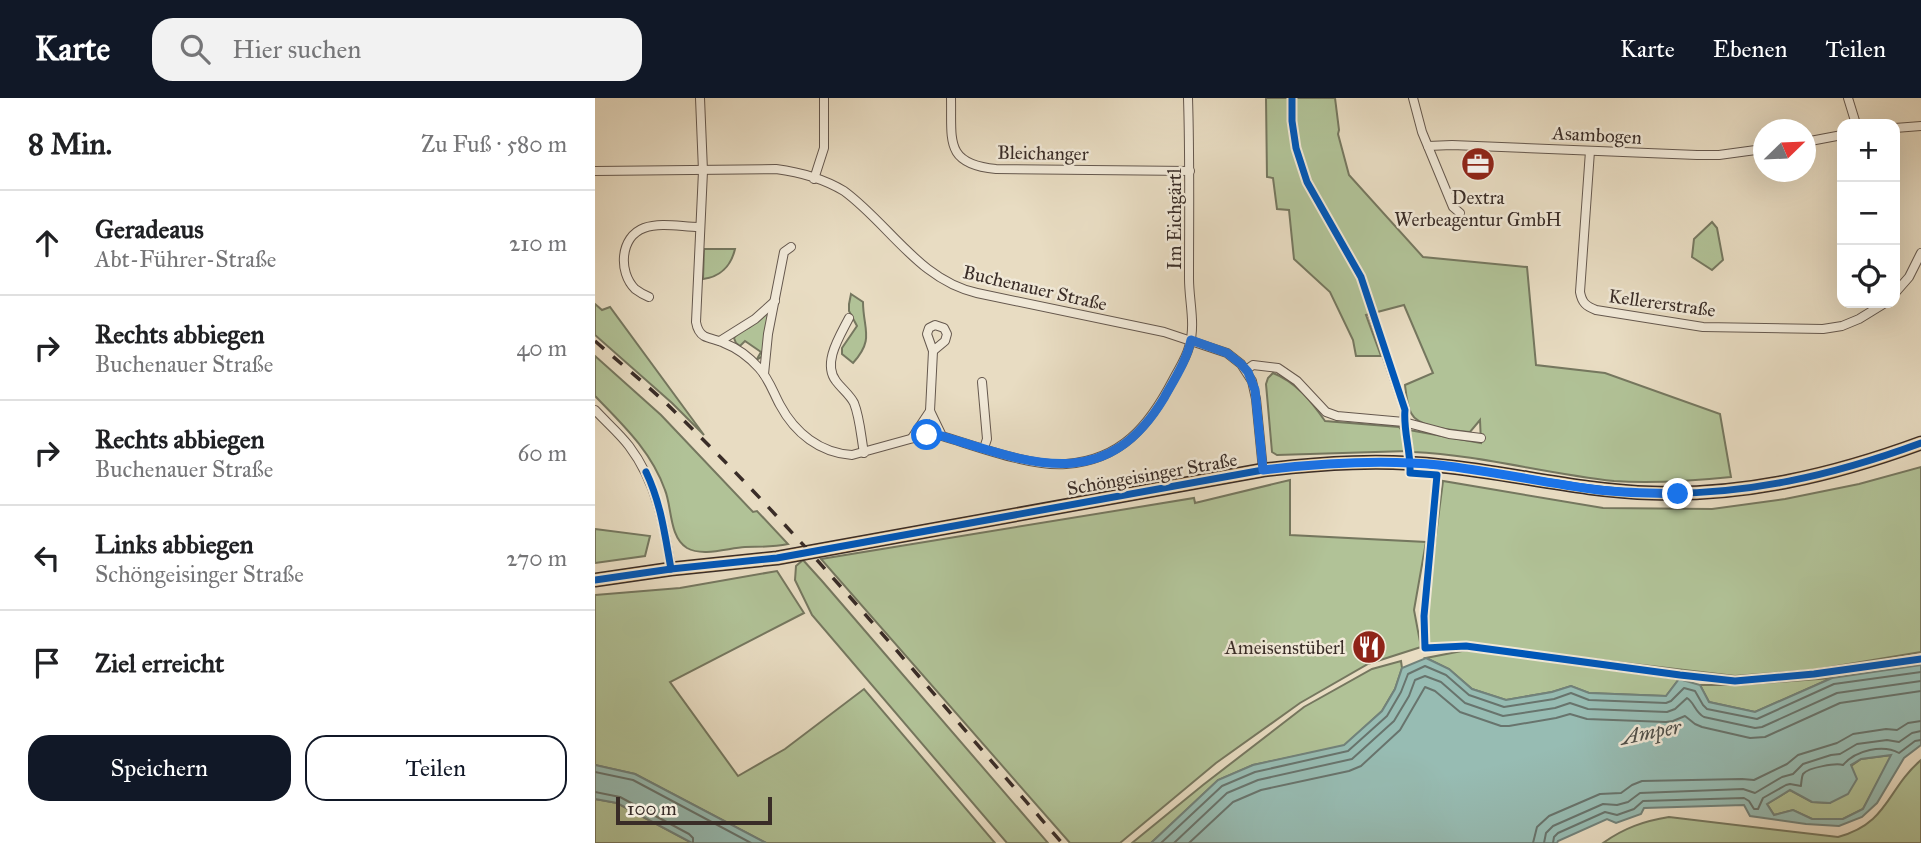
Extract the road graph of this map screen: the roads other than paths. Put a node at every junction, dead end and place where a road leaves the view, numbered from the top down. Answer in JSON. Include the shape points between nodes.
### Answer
{"nodes":[{"id":1,"x":701,"y":98,"type":"edge"},
{"id":2,"x":824,"y":98,"type":"edge"},
{"id":3,"x":951,"y":98,"type":"edge"},
{"id":4,"x":1188,"y":98,"type":"edge"},
{"id":5,"x":1413,"y":98,"type":"edge"},
{"id":6,"x":1848,"y":98,"type":"edge"},
{"id":7,"x":1854,"y":119,"type":"edge"},
{"id":8,"x":1921,"y":126,"type":"edge"},
{"id":9,"x":1900,"y":128,"type":"edge"},
{"id":10,"x":1837,"y":136,"type":"edge"},
{"id":11,"x":1816,"y":140,"type":"edge"},
{"id":12,"x":1428,"y":146,"type":"junction"},
{"id":13,"x":1753,"y":150,"type":"edge"},
{"id":14,"x":1590,"y":151,"type":"junction"},
{"id":15,"x":702,"y":171,"type":"junction"},
{"id":16,"x":1191,"y":171,"type":"junction"},
{"id":17,"x":595,"y":172,"type":"edge"},
{"id":18,"x":814,"y":178,"type":"junction"},
{"id":19,"x":1460,"y":212,"type":"dead end"},
{"id":20,"x":699,"y":227,"type":"junction"},
{"id":21,"x":792,"y":247,"type":"dead end"},
{"id":22,"x":1921,"y":253,"type":"edge"},
{"id":23,"x":1900,"y":287,"type":"edge"},
{"id":24,"x":649,"y":297,"type":"dead end"},
{"id":25,"x":775,"y":301,"type":"junction"},
{"id":26,"x":1877,"y":308,"type":"edge"},
{"id":27,"x":1372,"y":313,"type":"dead end"},
{"id":28,"x":849,"y":318,"type":"dead end"},
{"id":29,"x":1191,"y":340,"type":"junction"},
{"id":30,"x":720,"y":341,"type":"junction"},
{"id":31,"x":933,"y":351,"type":"dead end"},
{"id":32,"x":1246,"y":370,"type":"junction"},
{"id":33,"x":764,"y":374,"type":"junction"},
{"id":34,"x":982,"y":382,"type":"dead end"},
{"id":35,"x":595,"y":410,"type":"edge"},
{"id":36,"x":930,"y":411,"type":"junction"},
{"id":37,"x":1404,"y":422,"type":"junction"},
{"id":38,"x":942,"y":436,"type":"junction"},
{"id":39,"x":912,"y":438,"type":"junction"},
{"id":40,"x":1481,"y":438,"type":"dead end"},
{"id":41,"x":1921,"y":443,"type":"edge"},
{"id":42,"x":984,"y":448,"type":"junction"},
{"id":43,"x":864,"y":453,"type":"junction"},
{"id":44,"x":1263,"y":470,"type":"junction"},
{"id":45,"x":671,"y":569,"type":"junction"},
{"id":46,"x":595,"y":580,"type":"edge"}],
"edges":[{"from":1,"to":15,"type":"street"},
{"from":2,"to":18,"type":"street","via":[[824,148]]},
{"from":3,"to":16,"type":"street","name":"Bleichanger","via":[[954,148],[973,166]]},
{"from":4,"to":16,"type":"street","name":"Im Eichgärtl"},
{"from":5,"to":12,"type":"street"},
{"from":6,"to":7,"type":"street"},
{"from":8,"to":9,"type":"street"},
{"from":10,"to":11,"type":"street"},
{"from":12,"to":14,"type":"street","name":"Asambogen"},
{"from":12,"to":19,"type":"street","via":[[1453,207]]},
{"from":13,"to":14,"type":"street","name":"Asambogen","via":[[1719,155]]},
{"from":14,"to":26,"type":"street","name":"Kellererstraße","via":[[1580,292],[1588,307],[1703,327],[1768,329],[1842,326]]},
{"from":15,"to":17,"type":"street","name":"Buchenauer Straße"},
{"from":15,"to":18,"type":"street","name":"Buchenauer Straße","via":[[776,169]]},
{"from":15,"to":20,"type":"street"},
{"from":16,"to":29,"type":"street","name":"Im Eichgärtl"},
{"from":18,"to":29,"type":"street","name":"Buchenauer Straße","via":[[853,198],[951,285]]},
{"from":20,"to":24,"type":"street","via":[[652,226],[631,237],[624,265],[632,285]]},
{"from":20,"to":30,"type":"street","via":[[696,322],[701,334]]},
{"from":21,"to":25,"type":"street","via":[[784,252]]},
{"from":22,"to":23,"type":"street"},
{"from":25,"to":30,"type":"street"},
{"from":25,"to":33,"type":"street"},
{"from":27,"to":37,"type":"street","via":[[1405,410]]},
{"from":28,"to":43,"type":"street","via":[[834,349],[831,369],[854,404]]},
{"from":29,"to":32,"type":"street","name":"Buchenauer Straße","via":[[1227,353]]},
{"from":29,"to":42,"type":"street","via":[[1150,420],[1104,455],[1079,463],[1052,464]]},
{"from":30,"to":33,"type":"street","via":[[745,355]]},
{"from":31,"to":36,"type":"street"},
{"from":32,"to":37,"type":"street","via":[[1253,365],[1278,368],[1326,412],[1337,416]]},
{"from":32,"to":44,"type":"street","via":[[1255,390]]},
{"from":33,"to":43,"type":"street","via":[[784,412],[809,440],[841,454]]},
{"from":34,"to":42,"type":"street"},
{"from":35,"to":45,"type":"street","via":[[627,444],[651,483]]},
{"from":36,"to":38,"type":"street"},
{"from":36,"to":39,"type":"street"},
{"from":37,"to":40,"type":"street"},
{"from":38,"to":39,"type":"street"},
{"from":38,"to":42,"type":"street"},
{"from":39,"to":43,"type":"street"},
{"from":41,"to":44,"type":"main road","name":"Schöngeisinger Straße","via":[[1808,477],[1698,493],[1597,489],[1411,463],[1369,461]]},
{"from":44,"to":45,"type":"main road","name":"Schöngeisinger Straße","via":[[777,558]]},
{"from":45,"to":46,"type":"main road","name":"Schöngeisinger Straße"}]}
